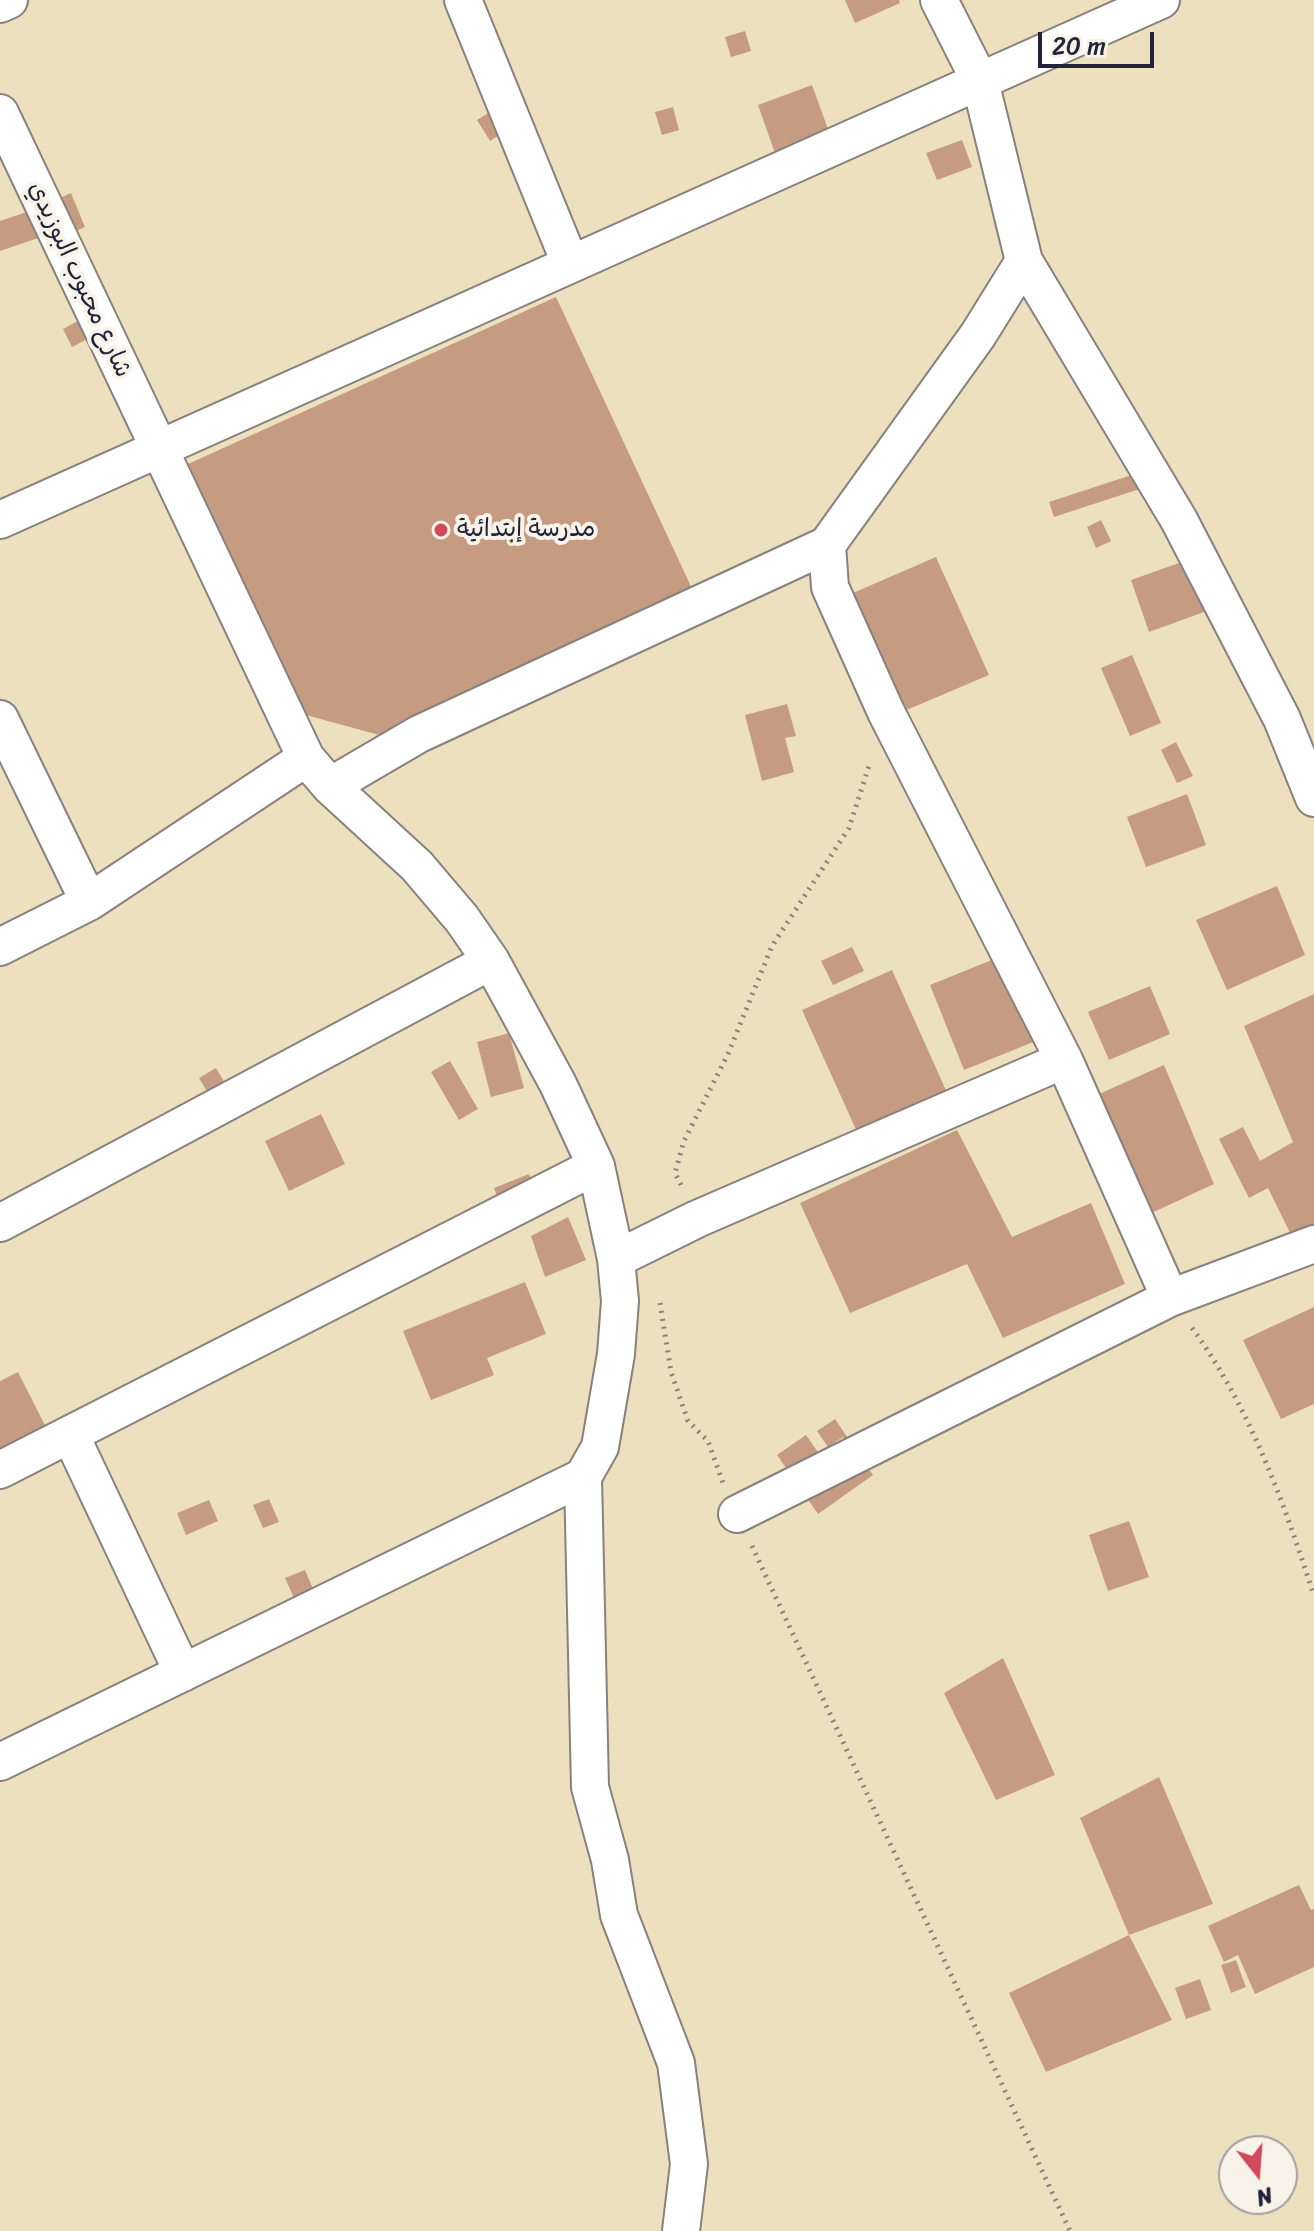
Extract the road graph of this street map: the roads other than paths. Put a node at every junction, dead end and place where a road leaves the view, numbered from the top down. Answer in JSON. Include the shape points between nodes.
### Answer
{"nodes":[{"id":1,"x":9,"y":0,"type":"edge"},
{"id":2,"x":463,"y":0,"type":"edge"},
{"id":3,"x":939,"y":0,"type":"edge"},
{"id":4,"x":1161,"y":0,"type":"edge"},
{"id":5,"x":0,"y":4,"type":"edge"},
{"id":6,"x":980,"y":81,"type":"junction"},
{"id":7,"x":0,"y":113,"type":"edge"},
{"id":8,"x":1024,"y":261,"type":"junction"},
{"id":9,"x":570,"y":263,"type":"junction"},
{"id":10,"x":159,"y":447,"type":"junction"},
{"id":11,"x":0,"y":520,"type":"edge"},
{"id":12,"x":827,"y":545,"type":"junction"},
{"id":13,"x":0,"y":719,"type":"edge"},
{"id":14,"x":306,"y":758,"type":"junction"},
{"id":15,"x":330,"y":786,"type":"junction"},
{"id":16,"x":1314,"y":798,"type":"edge"},
{"id":17,"x":89,"y":902,"type":"junction"},
{"id":18,"x":0,"y":947,"type":"edge"},
{"id":19,"x":491,"y":961,"type":"junction"},
{"id":20,"x":1064,"y":1060,"type":"junction"},
{"id":21,"x":596,"y":1166,"type":"junction"},
{"id":22,"x":0,"y":1223,"type":"edge"},
{"id":23,"x":1314,"y":1244,"type":"edge"},
{"id":24,"x":616,"y":1259,"type":"junction"},
{"id":25,"x":1170,"y":1298,"type":"junction"},
{"id":26,"x":71,"y":1436,"type":"junction"},
{"id":27,"x":0,"y":1470,"type":"edge"},
{"id":28,"x":583,"y":1477,"type":"junction"},
{"id":29,"x":737,"y":1514,"type":"road end"},
{"id":30,"x":183,"y":1673,"type":"junction"},
{"id":31,"x":0,"y":1762,"type":"edge"},
{"id":32,"x":681,"y":2231,"type":"edge"}],
"edges":[{"from":1,"to":5,"type":"street"},
{"from":2,"to":9,"type":"street"},
{"from":3,"to":6,"type":"street"},
{"from":4,"to":6,"type":"street"},
{"from":6,"to":8,"type":"street"},
{"from":6,"to":9,"type":"street"},
{"from":7,"to":10,"type":"street","name":"شارع محبوب البوزيدي"},
{"from":8,"to":12,"type":"street","via":[[978,335]]},
{"from":8,"to":16,"type":"street","via":[[1179,520],[1282,719]]},
{"from":9,"to":10,"type":"street"},
{"from":10,"to":11,"type":"street"},
{"from":10,"to":14,"type":"street","name":"شارع محبوب البوزيدي"},
{"from":12,"to":15,"type":"street","via":[[419,734]]},
{"from":12,"to":20,"type":"street","via":[[830,587],[886,712]]},
{"from":13,"to":17,"type":"street"},
{"from":14,"to":15,"type":"street","name":"شارع محبوب البوزيدي"},
{"from":14,"to":17,"type":"street"},
{"from":15,"to":19,"type":"street","name":"شارع محبوب البوزيدي","via":[[417,866]]},
{"from":17,"to":18,"type":"street"},
{"from":19,"to":21,"type":"street","name":"شارع محبوب البوزيدي"},
{"from":19,"to":22,"type":"street"},
{"from":20,"to":24,"type":"street"},
{"from":20,"to":25,"type":"street"},
{"from":21,"to":24,"type":"street","name":"شارع محبوب البوزيدي"},
{"from":21,"to":26,"type":"street"},
{"from":23,"to":25,"type":"street"},
{"from":24,"to":28,"type":"street","name":"شارع محبوب البوزيدي","via":[[616,1354],[600,1447]]},
{"from":25,"to":29,"type":"street"},
{"from":26,"to":27,"type":"street"},
{"from":26,"to":30,"type":"street"},
{"from":28,"to":30,"type":"street"},
{"from":28,"to":32,"type":"street","via":[[590,1787],[619,1915],[676,2063],[689,2164]]},
{"from":30,"to":31,"type":"street"}]}
